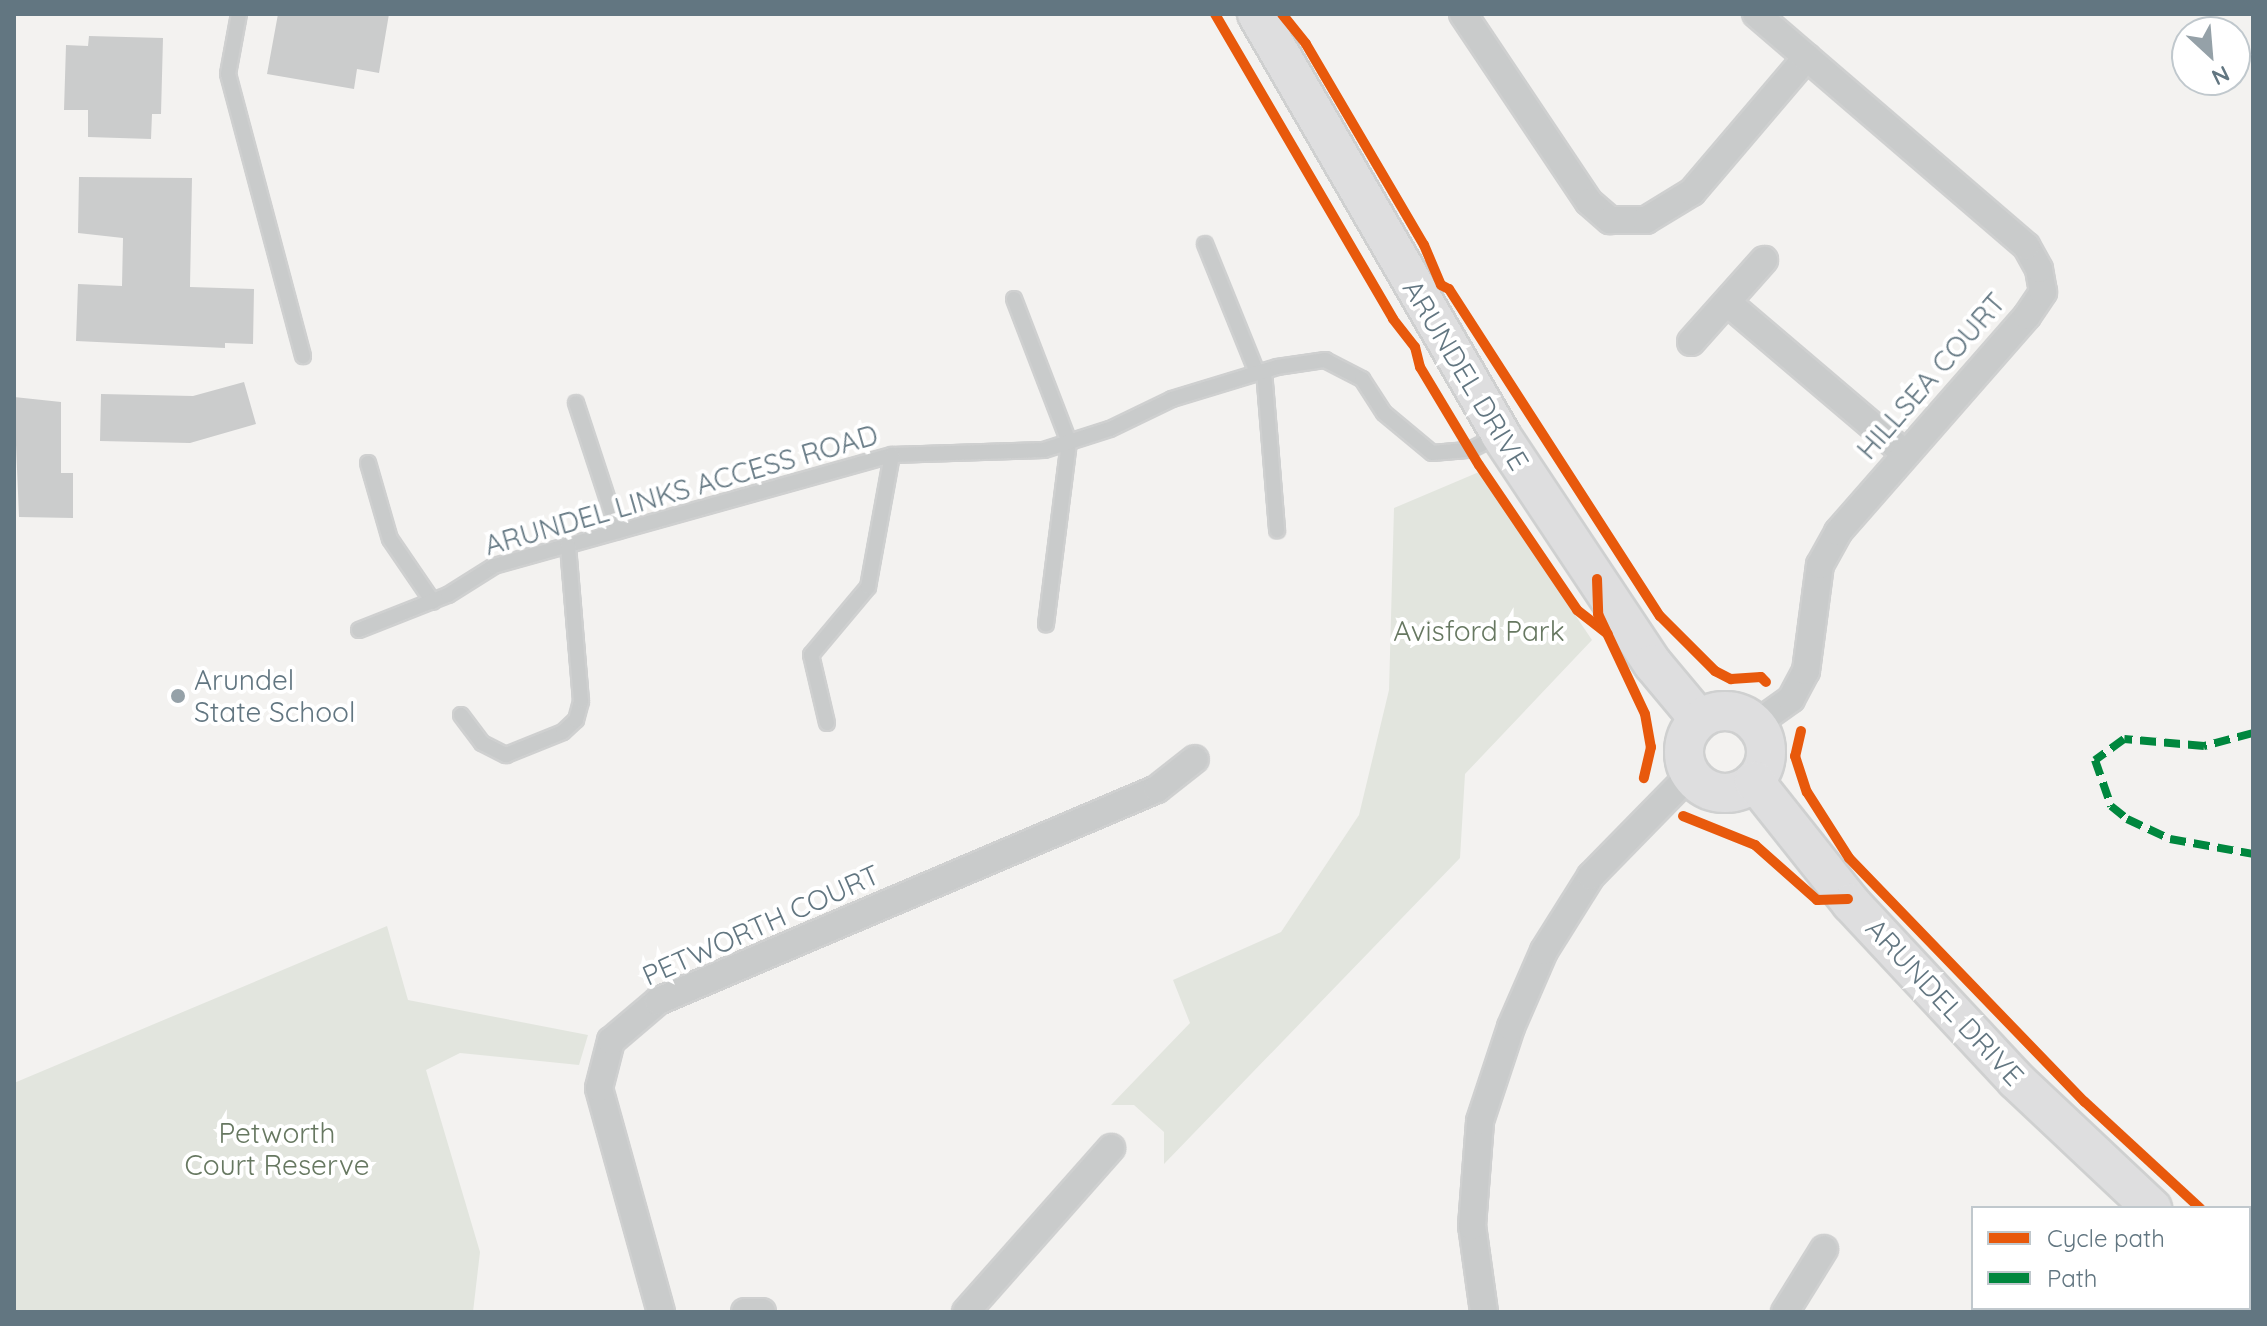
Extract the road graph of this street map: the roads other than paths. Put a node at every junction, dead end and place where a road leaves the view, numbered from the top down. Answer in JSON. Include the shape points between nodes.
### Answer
{"nodes":[{"id":1,"x":239,"y":14,"type":"edge"},
{"id":2,"x":1257,"y":14,"type":"edge"},
{"id":3,"x":1463,"y":14,"type":"edge"},
{"id":4,"x":1756,"y":14,"type":"edge"},
{"id":5,"x":1807,"y":57,"type":"junction"},
{"id":6,"x":1205,"y":244,"type":"dead end"},
{"id":7,"x":1764,"y":260,"type":"dead end"},
{"id":8,"x":1014,"y":299,"type":"dead end"},
{"id":9,"x":1728,"y":303,"type":"junction"},
{"id":10,"x":1691,"y":342,"type":"dead end"},
{"id":11,"x":303,"y":356,"type":"dead end"},
{"id":12,"x":1260,"y":372,"type":"junction"},
{"id":13,"x":576,"y":403,"type":"dead end"},
{"id":14,"x":1500,"y":434,"type":"junction"},
{"id":15,"x":1069,"y":442,"type":"junction"},
{"id":16,"x":1904,"y":453,"type":"junction"},
{"id":17,"x":892,"y":455,"type":"junction"},
{"id":18,"x":368,"y":463,"type":"dead end"},
{"id":19,"x":1277,"y":530,"type":"dead end"},
{"id":20,"x":618,"y":531,"type":"junction"},
{"id":21,"x":568,"y":545,"type":"junction"},
{"id":22,"x":433,"y":602,"type":"junction"},
{"id":23,"x":1046,"y":625,"type":"dead end"},
{"id":24,"x":359,"y":630,"type":"dead end"},
{"id":25,"x":461,"y":715,"type":"dead end"},
{"id":26,"x":1699,"y":719,"type":"junction"},
{"id":27,"x":827,"y":723,"type":"dead end"},
{"id":28,"x":1756,"y":724,"type":"junction"},
{"id":29,"x":1195,"y":759,"type":"dead end"},
{"id":30,"x":1690,"y":775,"type":"junction"},
{"id":31,"x":1754,"y":781,"type":"junction"},
{"id":32,"x":1111,"y":1148,"type":"dead end"},
{"id":33,"x":2150,"y":1206,"type":"edge"},
{"id":34,"x":1824,"y":1249,"type":"dead end"},
{"id":35,"x":661,"y":1312,"type":"edge"},
{"id":36,"x":745,"y":1312,"type":"edge"},
{"id":37,"x":762,"y":1312,"type":"edge"},
{"id":38,"x":966,"y":1312,"type":"edge"},
{"id":39,"x":1484,"y":1312,"type":"edge"},
{"id":40,"x":1785,"y":1312,"type":"edge"}],
"edges":[{"from":1,"to":11,"type":"lane","via":[[228,74]]},
{"from":2,"to":14,"type":"main road","name":"ARUNDEL DRIVE"},
{"from":3,"to":5,"type":"street","via":[[1589,202],[1610,220],[1646,220],[1692,192]]},
{"from":4,"to":5,"type":"street","name":"HILLSEA COURT"},
{"from":5,"to":16,"type":"street","name":"HILLSEA COURT","via":[[2026,246],[2039,269],[2043,292],[2027,316]]},
{"from":6,"to":12,"type":"lane"},
{"from":7,"to":9,"type":"street"},
{"from":8,"to":15,"type":"lane"},
{"from":9,"to":10,"type":"street"},
{"from":9,"to":16,"type":"street"},
{"from":12,"to":14,"type":"lane","name":"ARUNDEL LINKS ACCESS ROAD","via":[[1325,360],[1362,379],[1384,413],[1432,453],[1470,450]]},
{"from":12,"to":15,"type":"lane","name":"ARUNDEL LINKS ACCESS ROAD","via":[[1172,399]]},
{"from":12,"to":19,"type":"lane"},
{"from":13,"to":20,"type":"lane"},
{"from":14,"to":26,"type":"main road","name":"ARUNDEL DRIVE","via":[[1653,664]]},
{"from":15,"to":17,"type":"lane","name":"ARUNDEL LINKS ACCESS ROAD","via":[[1044,450]]},
{"from":15,"to":23,"type":"lane"},
{"from":16,"to":28,"type":"street","name":"HILLSEA COURT","via":[[1838,532],[1820,565],[1806,671],[1791,699]]},
{"from":17,"to":20,"type":"lane","name":"ARUNDEL LINKS ACCESS ROAD"},
{"from":17,"to":27,"type":"lane","via":[[868,587],[811,655]]},
{"from":18,"to":22,"type":"lane","via":[[390,539]]},
{"from":20,"to":21,"type":"lane","name":"ARUNDEL LINKS ACCESS ROAD"},
{"from":21,"to":22,"type":"lane","name":"ARUNDEL LINKS ACCESS ROAD","via":[[494,566]]},
{"from":21,"to":25,"type":"lane","via":[[581,701],[576,720],[563,732],[506,755],[482,743]]},
{"from":22,"to":24,"type":"lane","name":"ARUNDEL LINKS ACCESS ROAD"},
{"from":26,"to":28,"type":"main road","via":[[1728,711]]},
{"from":26,"to":30,"type":"main road","via":[[1684,746]]},
{"from":28,"to":31,"type":"main road","via":[[1766,753]]},
{"from":29,"to":35,"type":"street","name":"PETWORTH COURT","via":[[1157,789],[658,1001],[611,1041],[599,1088]]},
{"from":30,"to":31,"type":"main road","via":[[1713,792],[1728,793]]},
{"from":30,"to":39,"type":"street","via":[[1591,876],[1544,951],[1511,1027],[1480,1121],[1472,1226]]},
{"from":31,"to":33,"type":"main road","name":"ARUNDEL DRIVE","via":[[1872,925],[2016,1080]]},
{"from":32,"to":38,"type":"street"},
{"from":34,"to":40,"type":"street"},
{"from":36,"to":37,"type":"street"}]}
